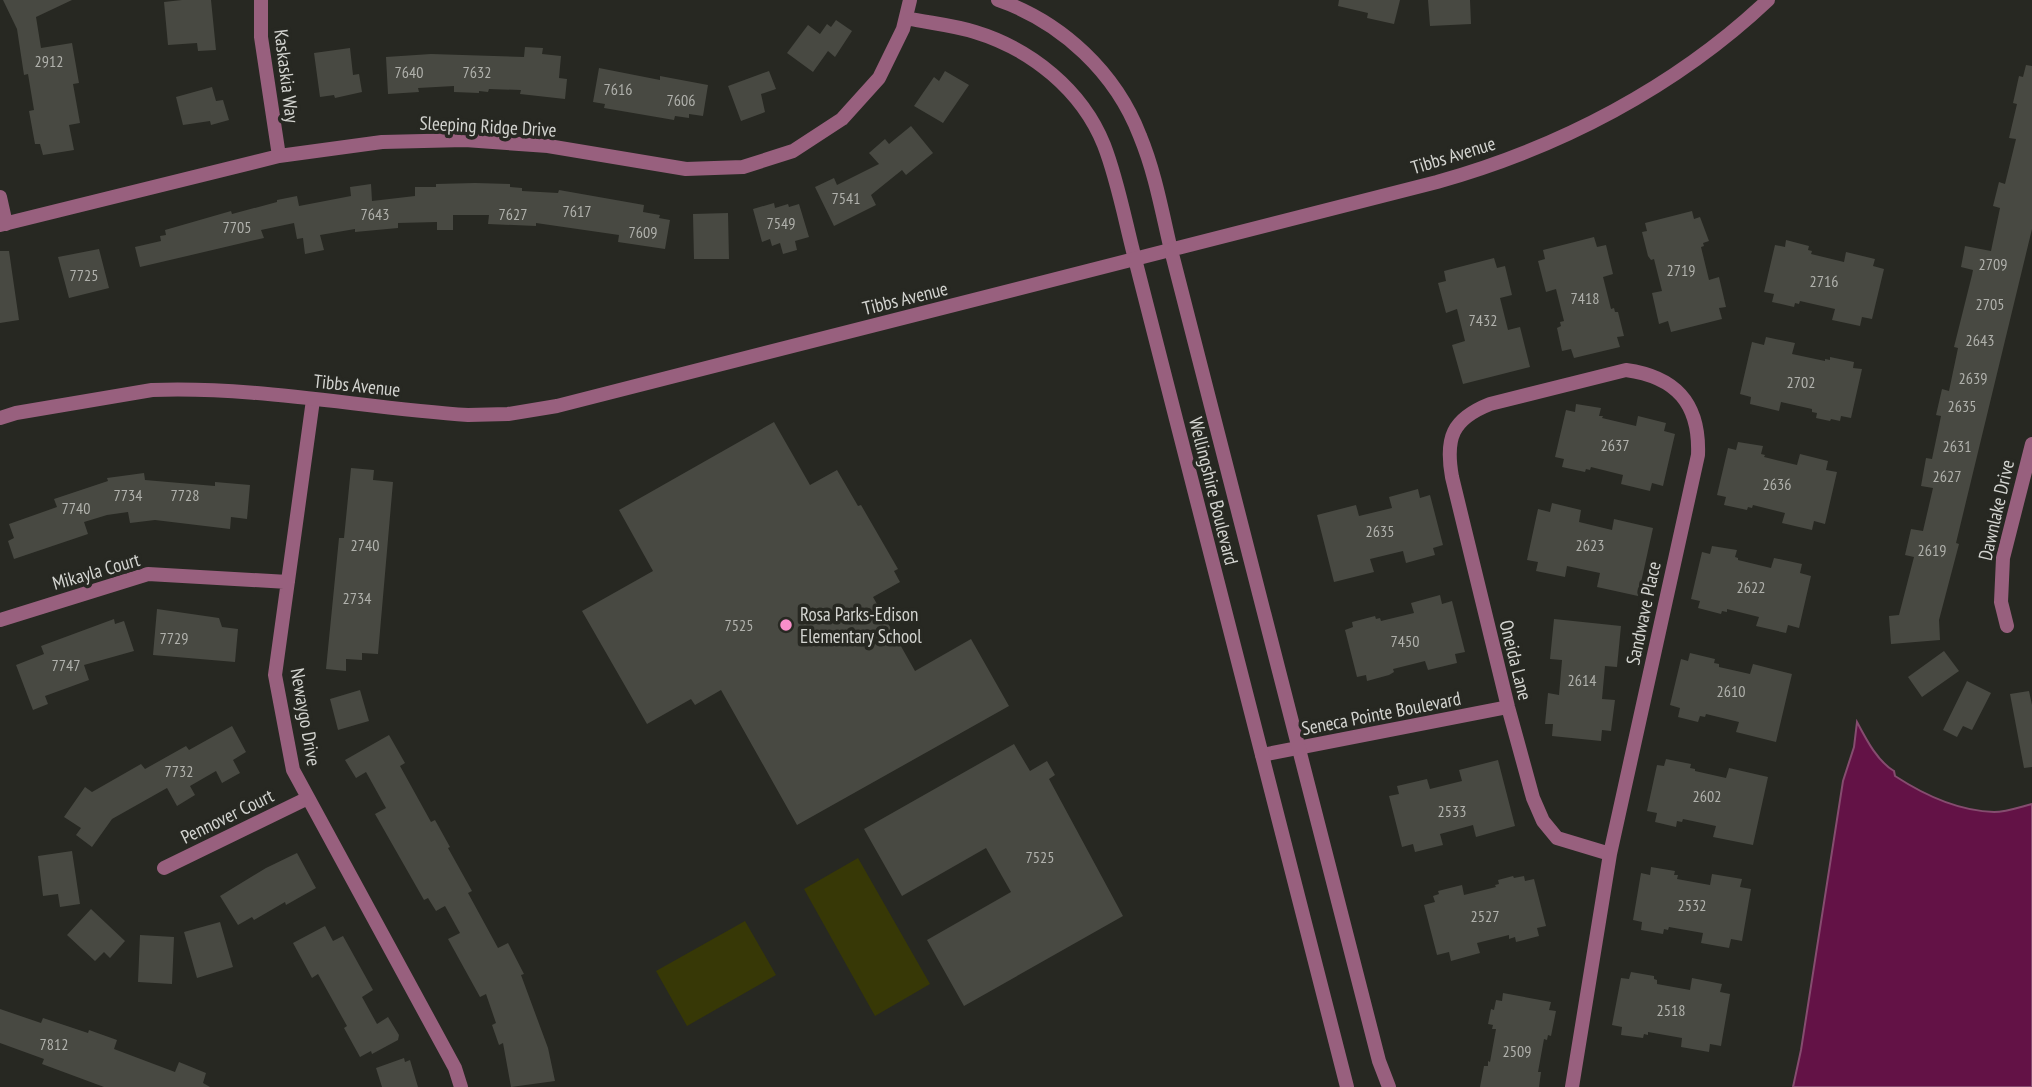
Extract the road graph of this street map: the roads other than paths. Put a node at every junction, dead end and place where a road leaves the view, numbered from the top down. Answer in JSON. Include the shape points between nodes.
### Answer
{"nodes":[{"id":1,"x":261,"y":0,"type":"edge"},
{"id":2,"x":910,"y":0,"type":"edge"},
{"id":3,"x":998,"y":0,"type":"edge"},
{"id":4,"x":1768,"y":0,"type":"edge"},
{"id":5,"x":906,"y":18,"type":"junction"},
{"id":6,"x":279,"y":156,"type":"junction"},
{"id":7,"x":0,"y":197,"type":"edge"},
{"id":8,"x":3,"y":224,"type":"edge"},
{"id":9,"x":1171,"y":250,"type":"junction"},
{"id":10,"x":1135,"y":259,"type":"junction"},
{"id":11,"x":313,"y":400,"type":"junction"},
{"id":12,"x":0,"y":418,"type":"edge"},
{"id":13,"x":1454,"y":429,"type":"joint"},
{"id":14,"x":2032,"y":444,"type":"edge"},
{"id":15,"x":288,"y":582,"type":"junction"},
{"id":16,"x":0,"y":620,"type":"edge"},
{"id":17,"x":2007,"y":626,"type":"dead end"},
{"id":18,"x":1508,"y":707,"type":"junction"},
{"id":19,"x":1298,"y":749,"type":"junction"},
{"id":20,"x":1262,"y":755,"type":"junction"},
{"id":21,"x":308,"y":798,"type":"junction"},
{"id":22,"x":1610,"y":854,"type":"junction"},
{"id":23,"x":164,"y":868,"type":"dead end"},
{"id":24,"x":461,"y":1087,"type":"edge"},
{"id":25,"x":1348,"y":1087,"type":"edge"},
{"id":26,"x":1389,"y":1087,"type":"edge"},
{"id":27,"x":1572,"y":1087,"type":"edge"}],
"edges":[{"from":1,"to":6,"type":"street","name":"Kaskaskia Way","via":[[261,37]]},
{"from":2,"to":5,"type":"street","name":"Sleeping Ridge Drive"},
{"from":3,"to":9,"type":"street","name":"Wellingshire Boulevard","via":[[1065,37],[1112,85],[1142,139]]},
{"from":4,"to":9,"type":"street","name":"Tibbs Avenue","via":[[1658,84],[1536,148],[1455,177]]},
{"from":5,"to":6,"type":"street","name":"Sleeping Ridge Drive","via":[[879,78],[842,119],[793,151],[743,167],[686,169],[548,146],[465,140],[382,142]]},
{"from":5,"to":10,"type":"street","name":"Wellingshire Boulevard","via":[[1000,41],[1034,60],[1065,86],[1105,148]]},
{"from":6,"to":8,"type":"street","name":"Sleeping Ridge Drive"},
{"from":7,"to":8,"type":"street"},
{"from":9,"to":10,"type":"street","name":"Tibbs Avenue"},
{"from":9,"to":19,"type":"street","name":"Wellingshire Boulevard"},
{"from":10,"to":11,"type":"street","name":"Tibbs Avenue","via":[[537,410],[468,415]]},
{"from":10,"to":20,"type":"street","name":"Wellingshire Boulevard"},
{"from":11,"to":12,"type":"street","name":"Tibbs Avenue","via":[[152,390]]},
{"from":11,"to":15,"type":"street","name":"Newaygo Drive"},
{"from":13,"to":18,"type":"street","name":"Oneida Lane","via":[[1449,444],[1452,477]]},
{"from":13,"to":22,"type":"street","name":"Sandwave Place","via":[[1471,411],[1490,404],[1626,370],[1647,373],[1669,384],[1685,398],[1693,414],[1698,455]]},
{"from":14,"to":17,"type":"street","name":"Dawnlake Drive","via":[[2003,558],[2001,602]]},
{"from":15,"to":16,"type":"street","name":"Mikayla Court","via":[[148,574]]},
{"from":15,"to":21,"type":"street","name":"Newaygo Drive","via":[[275,675],[293,770]]},
{"from":18,"to":19,"type":"street","name":"Seneca Pointe Boulevard"},
{"from":18,"to":22,"type":"street","name":"Oneida Lane","via":[[1543,821],[1557,838]]},
{"from":19,"to":20,"type":"street","name":"Seneca Pointe Boulevard"},
{"from":19,"to":26,"type":"street","name":"Wellingshire Boulevard"},
{"from":20,"to":25,"type":"street","name":"Wellingshire Boulevard"},
{"from":21,"to":23,"type":"street","name":"Pennover Court"},
{"from":21,"to":24,"type":"street","name":"Newaygo Drive","via":[[455,1068]]},
{"from":22,"to":27,"type":"street","name":"Sandwave Place"}]}
